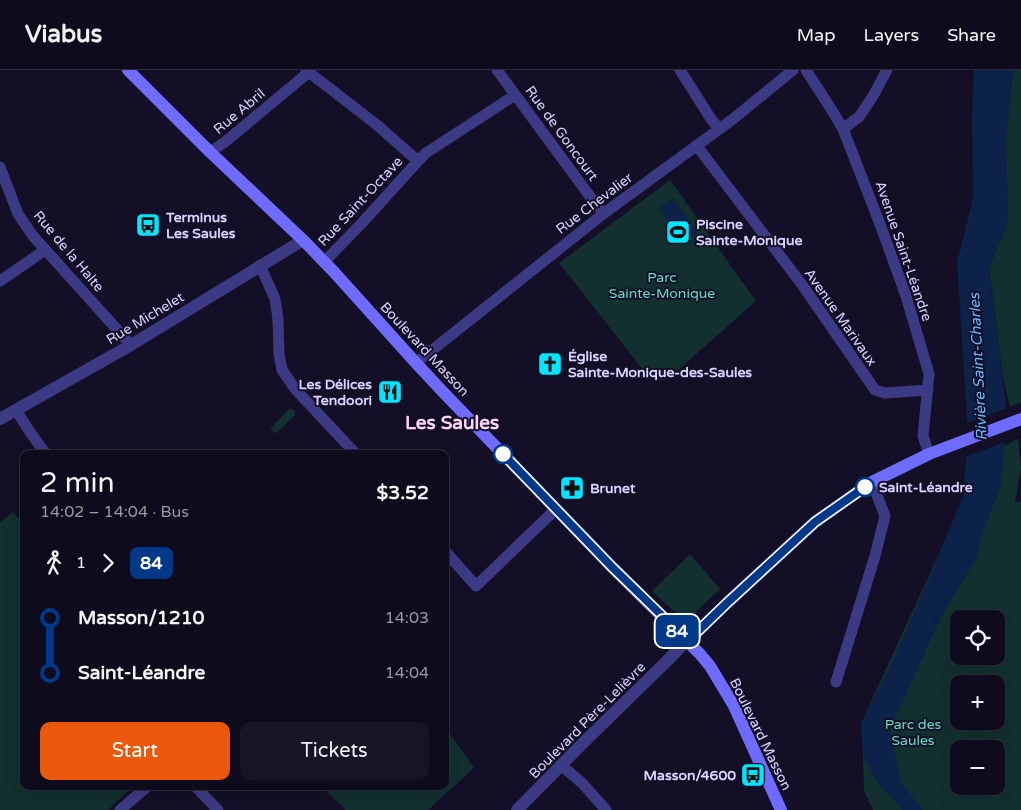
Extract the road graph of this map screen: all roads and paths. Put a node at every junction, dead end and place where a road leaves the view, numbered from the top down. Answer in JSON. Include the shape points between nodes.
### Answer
{"nodes":[{"id":1,"x":128,"y":70,"type":"edge"},
{"id":2,"x":497,"y":70,"type":"edge"},
{"id":3,"x":680,"y":70,"type":"edge"},
{"id":4,"x":793,"y":70,"type":"edge"},
{"id":5,"x":806,"y":70,"type":"edge"},
{"id":6,"x":886,"y":70,"type":"edge"},
{"id":7,"x":307,"y":71,"type":"edge"},
{"id":8,"x":515,"y":95,"type":"junction"},
{"id":9,"x":719,"y":129,"type":"junction"},
{"id":10,"x":843,"y":129,"type":"junction"},
{"id":11,"x":697,"y":146,"type":"junction"},
{"id":12,"x":210,"y":152,"type":"junction"},
{"id":13,"x":418,"y":161,"type":"junction"},
{"id":14,"x":0,"y":167,"type":"edge"},
{"id":15,"x":603,"y":214,"type":"junction"},
{"id":16,"x":302,"y":240,"type":"junction"},
{"id":17,"x":45,"y":250,"type":"junction"},
{"id":18,"x":324,"y":262,"type":"junction"},
{"id":19,"x":260,"y":265,"type":"junction"},
{"id":20,"x":0,"y":281,"type":"edge"},
{"id":21,"x":131,"y":345,"type":"junction"},
{"id":22,"x":416,"y":363,"type":"junction"},
{"id":23,"x":928,"y":390,"type":"junction"},
{"id":24,"x":16,"y":410,"type":"junction"},
{"id":25,"x":0,"y":419,"type":"edge"},
{"id":26,"x":1015,"y":421,"type":"edge"},
{"id":27,"x":43,"y":450,"type":"edge"},
{"id":28,"x":352,"y":450,"type":"edge"},
{"id":29,"x":929,"y":454,"type":"junction"},
{"id":30,"x":872,"y":482,"type":"junction"},
{"id":31,"x":556,"y":509,"type":"junction"},
{"id":32,"x":449,"y":556,"type":"edge"},
{"id":33,"x":687,"y":640,"type":"junction"},
{"id":34,"x":836,"y":682,"type":"dead end"},
{"id":35,"x":561,"y":765,"type":"junction"},
{"id":36,"x":143,"y":790,"type":"edge"},
{"id":37,"x":199,"y":790,"type":"edge"},
{"id":38,"x":120,"y":810,"type":"edge"},
{"id":39,"x":218,"y":810,"type":"edge"},
{"id":40,"x":517,"y":810,"type":"edge"},
{"id":41,"x":606,"y":810,"type":"edge"},
{"id":42,"x":781,"y":810,"type":"edge"}],
"edges":[{"from":1,"to":12,"type":"main road","name":"Boulevard Masson"},
{"from":2,"to":8,"type":"street","name":"Rue de Goncourt"},
{"from":3,"to":9,"type":"street"},
{"from":4,"to":9,"type":"street","name":"Rue Chevalier"},
{"from":5,"to":10,"type":"street","name":"Avenue Saint-Léandre"},
{"from":6,"to":10,"type":"street","via":[[858,117]]},
{"from":7,"to":12,"type":"street","name":"Rue Abril"},
{"from":7,"to":13,"type":"street"},
{"from":8,"to":13,"type":"street","name":"Rue Saint-Octave"},
{"from":8,"to":15,"type":"street","name":"Rue de Goncourt"},
{"from":9,"to":11,"type":"street","name":"Rue Chevalier"},
{"from":10,"to":23,"type":"street","name":"Avenue Saint-Léandre","via":[[906,296],[929,374]]},
{"from":11,"to":15,"type":"street","name":"Rue Chevalier"},
{"from":11,"to":23,"type":"street","name":"Avenue Marivaux","via":[[875,390],[885,393]]},
{"from":12,"to":16,"type":"main road","name":"Boulevard Masson"},
{"from":13,"to":18,"type":"street","name":"Rue Saint-Octave"},
{"from":14,"to":17,"type":"street","name":"Rue de la Halte","via":[[18,214]]},
{"from":15,"to":22,"type":"street","name":"Rue Chevalier"},
{"from":16,"to":18,"type":"main road","name":"Boulevard Masson"},
{"from":16,"to":19,"type":"street","name":"Rue Michelet"},
{"from":17,"to":20,"type":"street"},
{"from":17,"to":21,"type":"street","name":"Rue de la Halte"},
{"from":18,"to":22,"type":"main road","name":"Boulevard Masson"},
{"from":19,"to":21,"type":"street","name":"Rue Michelet"},
{"from":19,"to":28,"type":"street","via":[[275,299],[282,370],[296,390]]},
{"from":21,"to":24,"type":"street","name":"Rue Michelet"},
{"from":22,"to":31,"type":"main road","name":"Boulevard Masson"},
{"from":23,"to":29,"type":"street","name":"Avenue Saint-Léandre","via":[[923,436]]},
{"from":24,"to":25,"type":"street","name":"Rue Michelet"},
{"from":24,"to":27,"type":"street"},
{"from":26,"to":29,"type":"main road","name":"Boulevard Père-Lelièvre"},
{"from":29,"to":30,"type":"main road","name":"Boulevard Père-Lelièvre"},
{"from":30,"to":33,"type":"main road","name":"Boulevard Père-Lelièvre","via":[[815,522]]},
{"from":30,"to":34,"type":"street","via":[[885,516]]},
{"from":31,"to":32,"type":"street","via":[[476,586]]},
{"from":31,"to":33,"type":"main road","name":"Boulevard Masson"},
{"from":33,"to":35,"type":"street","name":"Boulevard Père-Lelièvre"},
{"from":33,"to":42,"type":"main road","name":"Boulevard Masson","via":[[710,666],[734,706]]},
{"from":35,"to":40,"type":"street","name":"Boulevard Père-Lelièvre"},
{"from":35,"to":41,"type":"street","via":[[582,782]]},
{"from":36,"to":38,"type":"street"},
{"from":37,"to":39,"type":"street"}]}
